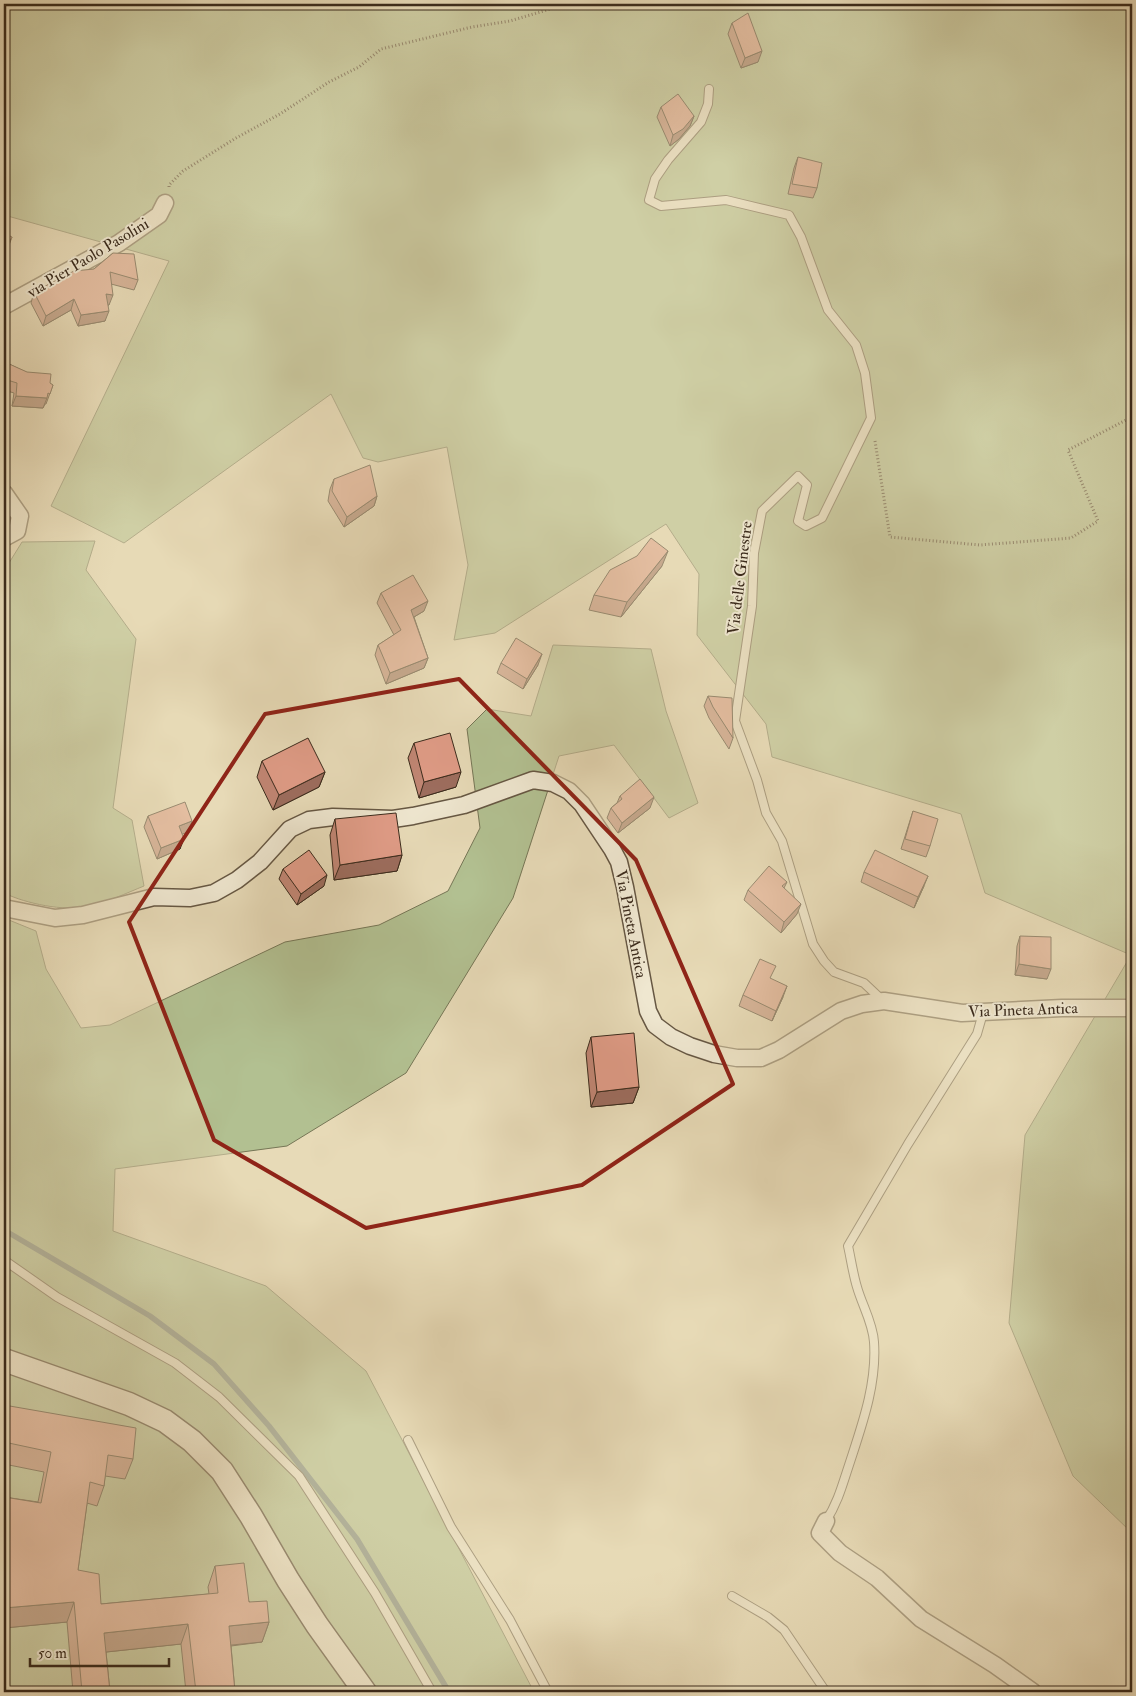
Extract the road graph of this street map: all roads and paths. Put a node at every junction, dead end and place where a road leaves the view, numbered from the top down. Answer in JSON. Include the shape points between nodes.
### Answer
{"nodes":[{"id":1,"x":567,"y":4,"type":"edge"},
{"id":2,"x":709,"y":89,"type":"dead end"},
{"id":3,"x":165,"y":203,"type":"joint"},
{"id":4,"x":4,"y":306,"type":"edge"},
{"id":5,"x":1132,"y":414,"type":"edge"},
{"id":6,"x":871,"y":418,"type":"junction"},
{"id":7,"x":4,"y":493,"type":"edge"},
{"id":8,"x":4,"y":538,"type":"edge"},
{"id":9,"x":4,"y":908,"type":"edge"},
{"id":10,"x":884,"y":1001,"type":"junction"},
{"id":11,"x":1132,"y":1008,"type":"edge"},
{"id":12,"x":983,"y":1012,"type":"junction"},
{"id":13,"x":4,"y":1260,"type":"edge"},
{"id":14,"x":4,"y":1360,"type":"edge"},
{"id":15,"x":408,"y":1440,"type":"dead end"},
{"id":16,"x":826,"y":1521,"type":"joint"},
{"id":17,"x":732,"y":1596,"type":"dead end"},
{"id":18,"x":365,"y":1692,"type":"edge"},
{"id":19,"x":432,"y":1692,"type":"edge"},
{"id":20,"x":548,"y":1692,"type":"edge"},
{"id":21,"x":826,"y":1692,"type":"edge"},
{"id":22,"x":1033,"y":1692,"type":"edge"}],
"edges":[{"from":1,"to":3,"type":"path","via":[[510,21],[382,48],[359,67],[183,171],[169,185]]},
{"from":2,"to":6,"type":"lane","via":[[708,104],[701,122],[655,179],[649,200],[661,206],[726,200],[789,215],[801,237],[828,310],[856,345],[865,373]]},
{"from":3,"to":4,"type":"street","name":"via Pier Paolo Pasolini","via":[[159,215],[120,243]]},
{"from":5,"to":6,"type":"path","via":[[1130,418],[1068,450],[1098,521],[1071,538],[980,545],[890,537]]},
{"from":6,"to":10,"type":"lane","name":"Via delle Ginestre","via":[[822,518],[806,526],[798,521],[807,485],[798,476],[762,511],[754,553],[752,606],[735,721],[766,813],[782,841],[813,944],[834,972],[864,983]]},
{"from":7,"to":8,"type":"street","via":[[20,516],[17,531]]},
{"from":9,"to":10,"type":"street","name":"Via Pineta Antica","via":[[55,918],[90,914],[154,897],[190,898],[214,893],[260,862],[290,829],[308,820],[413,816],[464,805],[533,780],[553,783],[569,791],[582,804],[612,849],[625,887],[648,1012],[655,1025],[671,1037],[714,1054],[761,1058],[841,1011]]},
{"from":10,"to":12,"type":"street","name":"Via Pineta Antica","via":[[962,1013]]},
{"from":11,"to":12,"type":"street","name":"Via Pineta Antica"},
{"from":12,"to":16,"type":"lane","via":[[977,1034],[848,1246],[874,1340],[872,1377],[844,1486]]},
{"from":13,"to":19,"type":"lane","via":[[57,1297],[175,1363],[219,1397],[299,1476],[375,1593]]},
{"from":14,"to":18,"type":"street","via":[[129,1404],[165,1421],[192,1441],[222,1471],[316,1625]]},
{"from":15,"to":20,"type":"lane","via":[[451,1526],[510,1620]]},
{"from":16,"to":22,"type":"street","via":[[820,1533],[840,1553],[877,1578],[921,1618]]},
{"from":17,"to":21,"type":"lane","via":[[784,1630]]}]}
